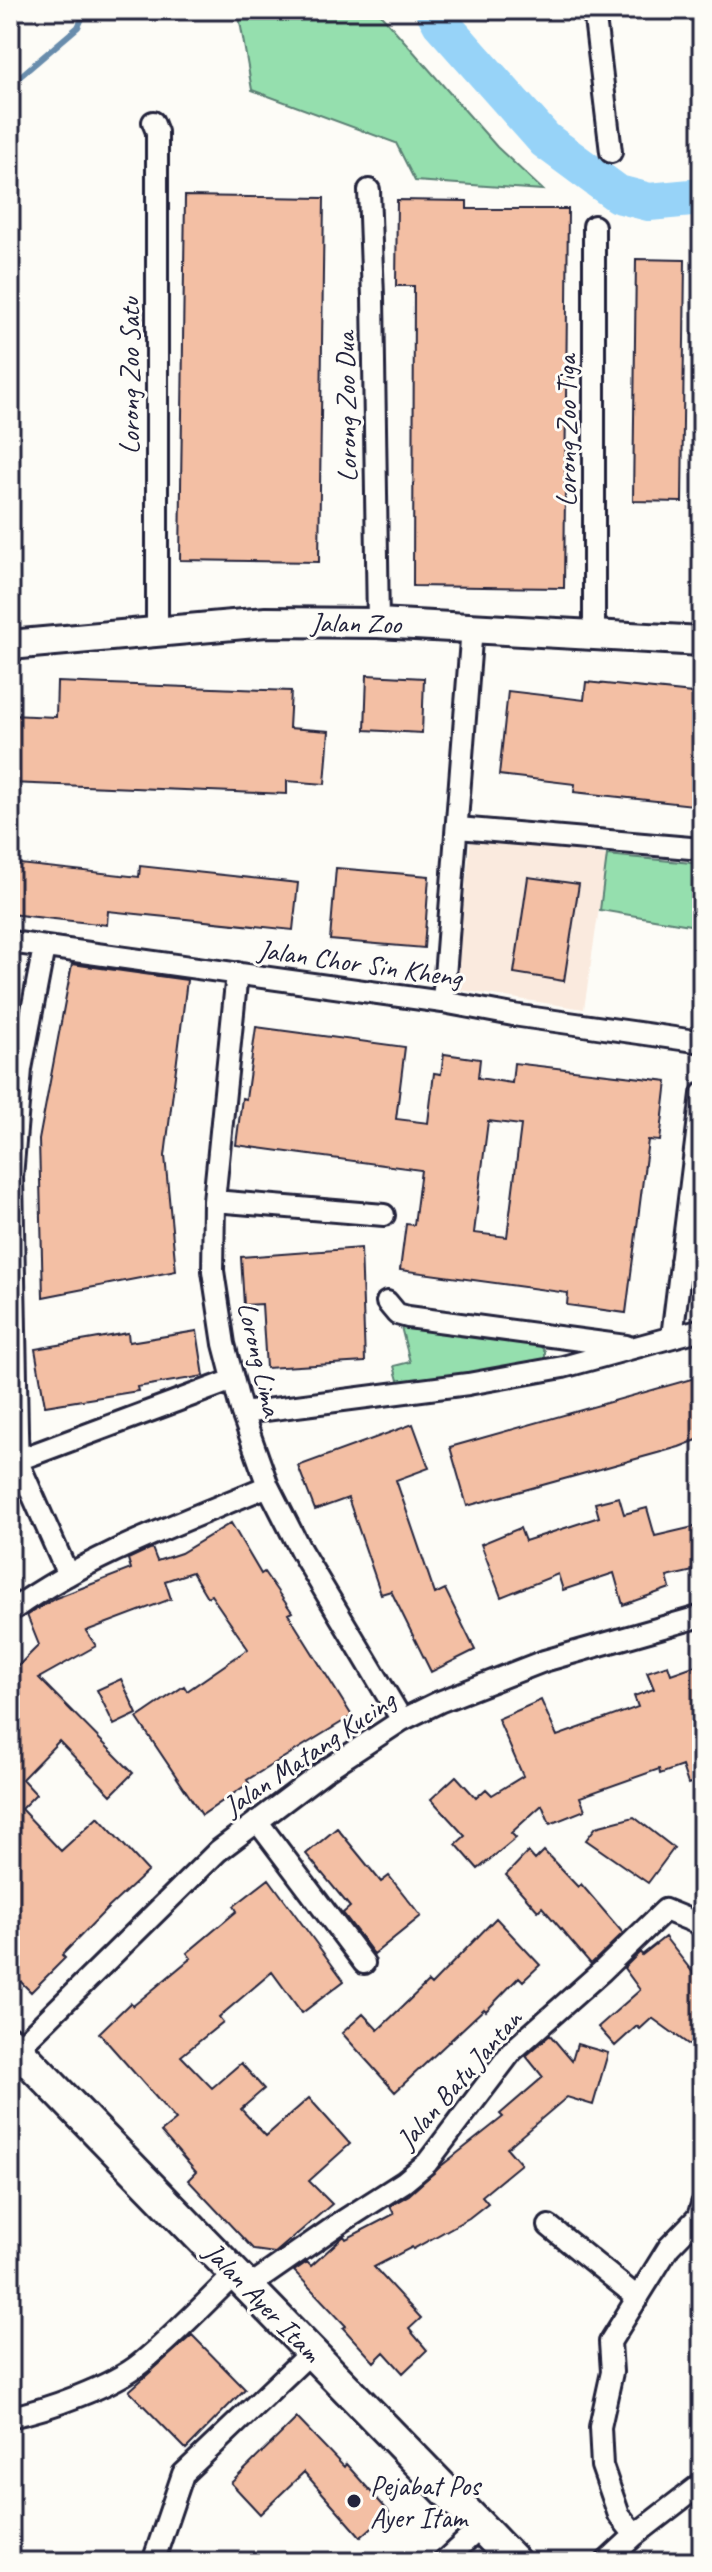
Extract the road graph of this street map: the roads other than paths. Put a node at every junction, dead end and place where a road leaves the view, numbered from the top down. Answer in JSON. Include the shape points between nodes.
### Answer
{"nodes":[{"id":1,"x":594,"y":10,"type":"edge"},
{"id":2,"x":153,"y":122,"type":"dead end"},
{"id":3,"x":611,"y":152,"type":"dead end"},
{"id":4,"x":369,"y":190,"type":"dead end"},
{"id":5,"x":594,"y":226,"type":"dead end"},
{"id":6,"x":378,"y":623,"type":"junction"},
{"id":7,"x":472,"y":627,"type":"junction"},
{"id":8,"x":157,"y":631,"type":"junction"},
{"id":9,"x":594,"y":636,"type":"junction"},
{"id":10,"x":702,"y":641,"type":"edge"},
{"id":11,"x":10,"y":645,"type":"edge"},
{"id":12,"x":458,"y":828,"type":"junction"},
{"id":13,"x":702,"y":849,"type":"edge"},
{"id":14,"x":10,"y":942,"type":"edge"},
{"id":15,"x":44,"y":947,"type":"junction"},
{"id":16,"x":237,"y":973,"type":"junction"},
{"id":17,"x":443,"y":1002,"type":"junction"},
{"id":18,"x":702,"y":1042,"type":"edge"},
{"id":19,"x":702,"y":1094,"type":"edge"},
{"id":20,"x":11,"y":1176,"type":"edge"},
{"id":21,"x":214,"y":1201,"type":"junction"},
{"id":22,"x":384,"y":1215,"type":"dead end"},
{"id":23,"x":692,"y":1262,"type":"edge"},
{"id":24,"x":387,"y":1302,"type":"dead end"},
{"id":25,"x":702,"y":1329,"type":"edge"},
{"id":26,"x":672,"y":1337,"type":"junction"},
{"id":27,"x":638,"y":1347,"type":"junction"},
{"id":28,"x":233,"y":1380,"type":"junction"},
{"id":29,"x":242,"y":1413,"type":"junction"},
{"id":30,"x":14,"y":1463,"type":"edge"},
{"id":31,"x":268,"y":1486,"type":"junction"},
{"id":32,"x":68,"y":1575,"type":"junction"},
{"id":33,"x":15,"y":1608,"type":"dead end"},
{"id":34,"x":702,"y":1616,"type":"edge"},
{"id":35,"x":402,"y":1720,"type":"junction"},
{"id":36,"x":257,"y":1821,"type":"junction"},
{"id":37,"x":702,"y":1925,"type":"edge"},
{"id":38,"x":364,"y":1963,"type":"dead end"},
{"id":39,"x":13,"y":2046,"type":"edge"},
{"id":40,"x":702,"y":2204,"type":"edge"},
{"id":41,"x":549,"y":2226,"type":"dead end"},
{"id":42,"x":242,"y":2281,"type":"junction"},
{"id":43,"x":638,"y":2298,"type":"junction"},
{"id":44,"x":311,"y":2352,"type":"junction"},
{"id":45,"x":10,"y":2417,"type":"edge"},
{"id":46,"x":702,"y":2483,"type":"edge"},
{"id":47,"x":481,"y":2527,"type":"junction"},
{"id":48,"x":635,"y":2535,"type":"junction"},
{"id":49,"x":153,"y":2562,"type":"edge"},
{"id":50,"x":443,"y":2562,"type":"edge"},
{"id":51,"x":515,"y":2562,"type":"edge"},
{"id":52,"x":606,"y":2562,"type":"edge"}],
"edges":[{"from":1,"to":3,"type":"street"},
{"from":2,"to":8,"type":"street","name":"Lorong Zoo Satu"},
{"from":4,"to":6,"type":"street","name":"Lorong Zoo Dua"},
{"from":5,"to":9,"type":"street","name":"Lorong Zoo Tiga"},
{"from":6,"to":7,"type":"main road","name":"Jalan Zoo"},
{"from":6,"to":8,"type":"main road","name":"Jalan Zoo","via":[[266,622]]},
{"from":7,"to":9,"type":"main road","name":"Jalan Zoo"},
{"from":7,"to":12,"type":"street"},
{"from":8,"to":11,"type":"main road","name":"Jalan Zoo"},
{"from":9,"to":10,"type":"main road","name":"Jalan Zoo"},
{"from":12,"to":13,"type":"street"},
{"from":12,"to":17,"type":"street"},
{"from":14,"to":15,"type":"street","name":"Jalan Chor Sin Kheng"},
{"from":15,"to":16,"type":"street","name":"Jalan Chor Sin Kheng"},
{"from":15,"to":20,"type":"street","via":[[21,1069]]},
{"from":16,"to":17,"type":"street","name":"Jalan Chor Sin Kheng"},
{"from":16,"to":21,"type":"street","name":"Lorong Lima"},
{"from":17,"to":18,"type":"street","name":"Jalan Chor Sin Kheng"},
{"from":19,"to":23,"type":"street"},
{"from":20,"to":30,"type":"street"},
{"from":21,"to":22,"type":"street"},
{"from":21,"to":28,"type":"street","name":"Lorong Lima","via":[[213,1271]]},
{"from":23,"to":26,"type":"street"},
{"from":24,"to":27,"type":"street","via":[[408,1317]]},
{"from":25,"to":26,"type":"street"},
{"from":26,"to":27,"type":"street"},
{"from":27,"to":29,"type":"street","via":[[468,1384]]},
{"from":28,"to":29,"type":"street","name":"Lorong Lima"},
{"from":28,"to":30,"type":"street"},
{"from":29,"to":31,"type":"street","name":"Lorong Lima"},
{"from":30,"to":32,"type":"street"},
{"from":31,"to":32,"type":"street"},
{"from":31,"to":35,"type":"street","name":"Lorong Lima"},
{"from":32,"to":33,"type":"street"},
{"from":34,"to":35,"type":"street","name":"Jalan Matang Kucing","via":[[544,1661]]},
{"from":35,"to":36,"type":"street","name":"Jalan Matang Kucing"},
{"from":36,"to":38,"type":"street"},
{"from":36,"to":39,"type":"street","name":"Jalan Matang Kucing","via":[[218,1851]]},
{"from":37,"to":42,"type":"street","name":"Jalan Batu Jantan","via":[[665,1910],[512,2051],[427,2163]]},
{"from":39,"to":42,"type":"main road","name":"Jalan Ayer Itam"},
{"from":40,"to":43,"type":"street","via":[[698,2217],[669,2247]]},
{"from":41,"to":43,"type":"street"},
{"from":42,"to":44,"type":"main road","name":"Jalan Ayer Itam"},
{"from":42,"to":45,"type":"street","via":[[139,2365],[106,2383]]},
{"from":43,"to":48,"type":"street","via":[[610,2342],[612,2372],[600,2427],[602,2466],[613,2502]]},
{"from":44,"to":47,"type":"main road","name":"Jalan Ayer Itam"},
{"from":44,"to":49,"type":"street","via":[[183,2474]]},
{"from":46,"to":48,"type":"street"},
{"from":47,"to":50,"type":"street"},
{"from":47,"to":51,"type":"main road","name":"Jalan Ayer Itam"},
{"from":48,"to":52,"type":"street"}]}
